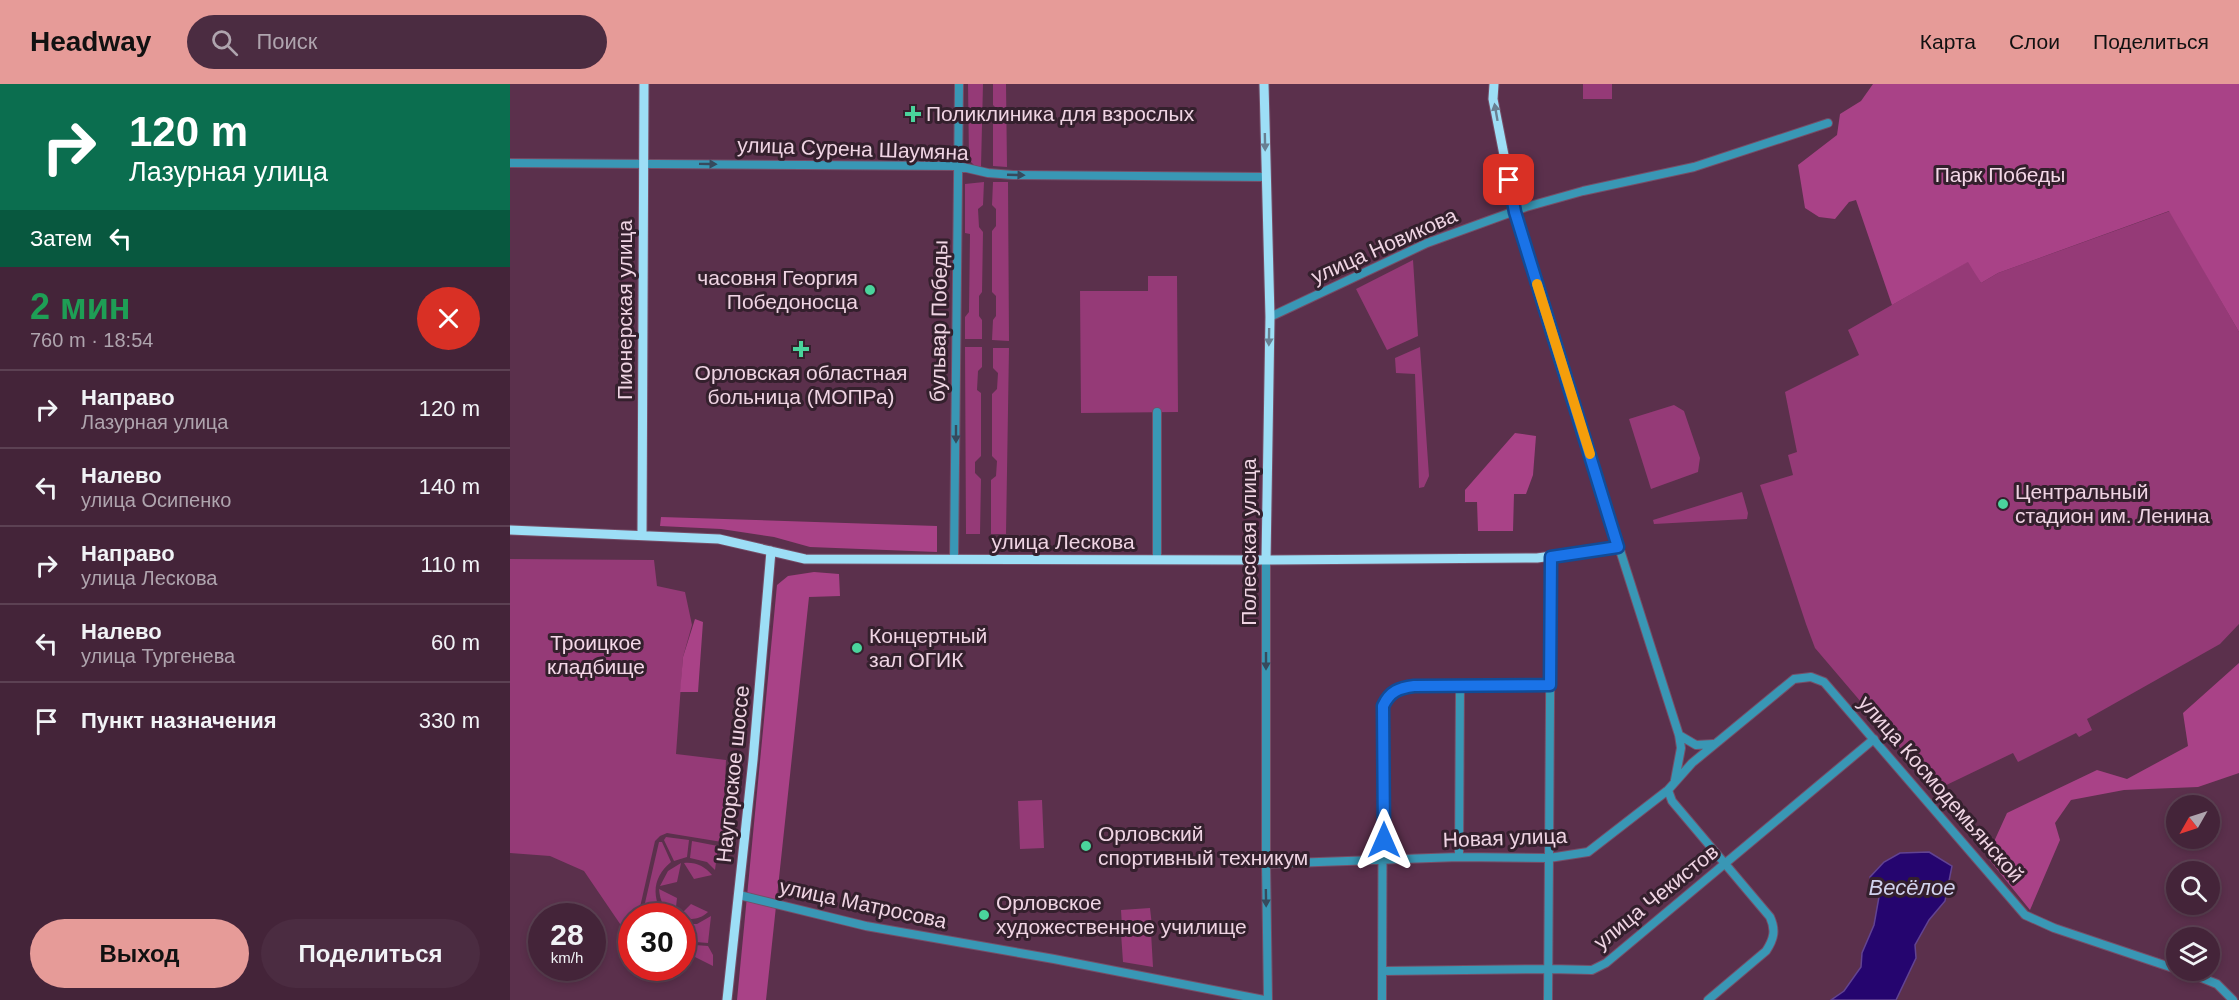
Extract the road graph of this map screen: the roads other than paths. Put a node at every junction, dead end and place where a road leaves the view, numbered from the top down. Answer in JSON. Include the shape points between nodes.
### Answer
{"nodes":[{"id":1,"x":644,"y":84,"type":"edge"},
{"id":2,"x":959,"y":84,"type":"edge"},
{"id":3,"x":1264,"y":84,"type":"edge"},
{"id":4,"x":1494,"y":84,"type":"edge"},
{"id":5,"x":1828,"y":123,"type":"dead end"},
{"id":6,"x":510,"y":163,"type":"edge"},
{"id":7,"x":643,"y":163,"type":"junction"},
{"id":8,"x":958,"y":166,"type":"junction"},
{"id":9,"x":1266,"y":177,"type":"junction"},
{"id":10,"x":1515,"y":212,"type":"junction"},
{"id":11,"x":1270,"y":317,"type":"junction"},
{"id":12,"x":1157,"y":412,"type":"dead end"},
{"id":13,"x":510,"y":530,"type":"edge"},
{"id":14,"x":642,"y":535,"type":"junction"},
{"id":15,"x":1618,"y":547,"type":"junction"},
{"id":16,"x":771,"y":551,"type":"junction"},
{"id":17,"x":1551,"y":557,"type":"junction"},
{"id":18,"x":954,"y":559,"type":"junction"},
{"id":19,"x":1157,"y":560,"type":"junction"},
{"id":20,"x":1266,"y":560,"type":"junction"},
{"id":21,"x":1824,"y":682,"type":"joint"},
{"id":22,"x":1550,"y":685,"type":"junction"},
{"id":23,"x":1460,"y":686,"type":"junction"},
{"id":24,"x":1679,"y":735,"type":"junction"},
{"id":25,"x":1874,"y":739,"type":"junction"},
{"id":26,"x":1715,"y":744,"type":"junction"},
{"id":27,"x":1674,"y":781,"type":"junction"},
{"id":28,"x":1668,"y":789,"type":"junction"},
{"id":29,"x":1459,"y":857,"type":"junction"},
{"id":30,"x":1550,"y":858,"type":"junction"},
{"id":31,"x":1384,"y":860,"type":"junction"},
{"id":32,"x":1266,"y":864,"type":"junction"},
{"id":33,"x":1724,"y":864,"type":"junction"},
{"id":34,"x":739,"y":896,"type":"junction"},
{"id":35,"x":2166,"y":966,"type":"edge"},
{"id":36,"x":1549,"y":969,"type":"junction"},
{"id":37,"x":1383,"y":971,"type":"junction"},
{"id":38,"x":2209,"y":981,"type":"edge"},
{"id":39,"x":727,"y":1000,"type":"edge"},
{"id":40,"x":1266,"y":1000,"type":"edge"},
{"id":41,"x":1382,"y":1000,"type":"edge"},
{"id":42,"x":1548,"y":1000,"type":"edge"},
{"id":43,"x":1708,"y":1000,"type":"edge"},
{"id":44,"x":2233,"y":1000,"type":"edge"}],
"edges":[{"from":1,"to":7,"type":"main road","name":"Пионерская улица"},
{"from":2,"to":8,"type":"street","name":"бульвар Победы"},
{"from":3,"to":9,"type":"main road","name":"Полесская улица","one_way":true},
{"from":10,"to":4,"type":"main road","one_way":true,"via":[[1493,99]]},
{"from":5,"to":10,"type":"street","name":"улица Новикова","via":[[1694,167],[1583,191]]},
{"from":6,"to":7,"type":"street","name":"улица Сурена Шаумяна"},
{"from":7,"to":8,"type":"street","name":"улица Сурена Шаумяна","one_way":true},
{"from":7,"to":14,"type":"main road","name":"Пионерская улица"},
{"from":8,"to":9,"type":"street","name":"улица Сурена Шаумяна","one_way":true,"via":[[1013,175]]},
{"from":8,"to":18,"type":"street","name":"бульвар Победы","one_way":true},
{"from":9,"to":11,"type":"main road","name":"Полесская улица"},
{"from":10,"to":11,"type":"street","name":"улица Новикова","via":[[1426,243]]},
{"from":10,"to":15,"type":"main road"},
{"from":11,"to":20,"type":"main road","name":"Полесская улица","one_way":true},
{"from":12,"to":19,"type":"street"},
{"from":13,"to":14,"type":"main road","name":"улица Лескова"},
{"from":14,"to":16,"type":"main road","name":"улица Лескова","via":[[719,539]]},
{"from":15,"to":17,"type":"main road","name":"улица Лескова"},
{"from":15,"to":24,"type":"street"},
{"from":16,"to":18,"type":"main road","name":"улица Лескова","via":[[805,559]]},
{"from":16,"to":34,"type":"main road","name":"Наугорское шоссе"},
{"from":17,"to":20,"type":"main road","name":"улица Лескова"},
{"from":17,"to":22,"type":"street"},
{"from":18,"to":19,"type":"main road","name":"улица Лескова"},
{"from":19,"to":20,"type":"main road","name":"улица Лескова"},
{"from":20,"to":32,"type":"street","name":"Полесская улица","one_way":true},
{"from":21,"to":25,"type":"street","name":"улица Космодемьянской"},
{"from":21,"to":26,"type":"street","name":"Новая улица","via":[[1811,677],[1794,679]]},
{"from":22,"to":23,"type":"street"},
{"from":22,"to":30,"type":"street"},
{"from":23,"to":29,"type":"street"},
{"from":23,"to":31,"type":"street","via":[[1405,687],[1388,695],[1383,706]]},
{"from":24,"to":26,"type":"street","via":[[1696,746]]},
{"from":24,"to":27,"type":"street","via":[[1681,748]]},
{"from":25,"to":33,"type":"street","name":"улица Чекистов"},
{"from":25,"to":35,"type":"street","name":"улица Космодемьянской","via":[[2025,915]]},
{"from":26,"to":27,"type":"street","name":"Новая улица"},
{"from":27,"to":28,"type":"street","name":"Новая улица"},
{"from":28,"to":30,"type":"street","name":"Новая улица","via":[[1588,852]]},
{"from":28,"to":33,"type":"street","via":[[1672,801]]},
{"from":29,"to":30,"type":"street","name":"Новая улица"},
{"from":29,"to":31,"type":"street","name":"Новая улица"},
{"from":30,"to":36,"type":"street"},
{"from":31,"to":32,"type":"street","name":"Новая улица"},
{"from":31,"to":37,"type":"street"},
{"from":32,"to":40,"type":"street","name":"Полесская улица","one_way":true},
{"from":33,"to":36,"type":"street","name":"улица Чекистов","via":[[1606,963],[1592,970]]},
{"from":33,"to":43,"type":"street","via":[[1770,917],[1774,933],[1766,951]]},
{"from":34,"to":39,"type":"main road","name":"Наугорское шоссе"},
{"from":34,"to":40,"type":"street","name":"улица Матросова","via":[[866,926]]},
{"from":36,"to":37,"type":"street","name":"улица Чекистов"},
{"from":36,"to":42,"type":"street"},
{"from":37,"to":41,"type":"street"},
{"from":38,"to":44,"type":"street"}]}
